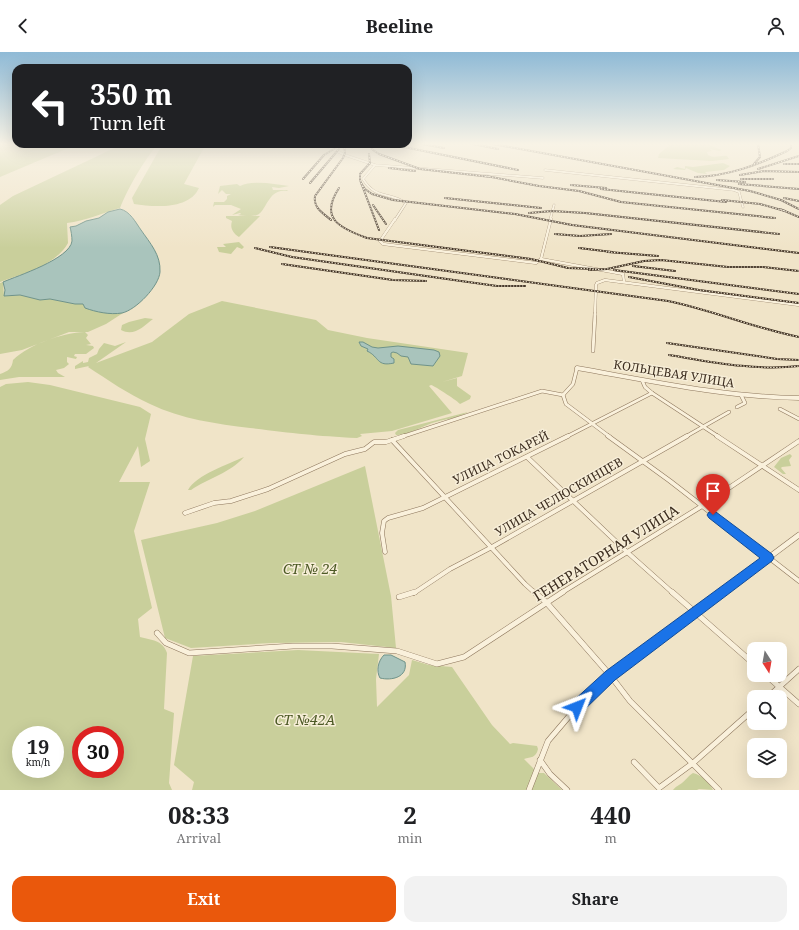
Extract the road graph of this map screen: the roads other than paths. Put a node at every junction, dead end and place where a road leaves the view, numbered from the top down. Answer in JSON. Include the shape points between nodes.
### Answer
{"nodes":[{"id":1,"x":363,"y":178,"type":"edge"},
{"id":2,"x":625,"y":178,"type":"edge"},
{"id":3,"x":554,"y":205,"type":"dead end"},
{"id":4,"x":743,"y":207,"type":"dead end"},
{"id":5,"x":540,"y":259,"type":"junction"},
{"id":6,"x":624,"y":282,"type":"junction"},
{"id":7,"x":799,"y":305,"type":"edge"},
{"id":8,"x":593,"y":351,"type":"dead end"},
{"id":9,"x":577,"y":368,"type":"joint"},
{"id":10,"x":642,"y":380,"type":"junction"},
{"id":11,"x":652,"y":393,"type":"junction"},
{"id":12,"x":563,"y":395,"type":"junction"},
{"id":13,"x":742,"y":395,"type":"junction"},
{"id":14,"x":799,"y":398,"type":"edge"},
{"id":15,"x":737,"y":407,"type":"dead end"},
{"id":16,"x":780,"y":409,"type":"dead end"},
{"id":17,"x":728,"y":412,"type":"dead end"},
{"id":18,"x":799,"y":419,"type":"edge"},
{"id":19,"x":591,"y":423,"type":"junction"},
{"id":20,"x":703,"y":427,"type":"junction"},
{"id":21,"x":392,"y":440,"type":"junction"},
{"id":22,"x":799,"y":441,"type":"edge"},
{"id":23,"x":527,"y":457,"type":"junction"},
{"id":24,"x":641,"y":461,"type":"junction"},
{"id":25,"x":762,"y":465,"type":"junction"},
{"id":26,"x":799,"y":490,"type":"edge"},
{"id":27,"x":445,"y":497,"type":"junction"},
{"id":28,"x":572,"y":500,"type":"junction"},
{"id":29,"x":702,"y":506,"type":"junction"},
{"id":30,"x":185,"y":513,"type":"dead end"},
{"id":31,"x":799,"y":535,"type":"edge"},
{"id":32,"x":492,"y":547,"type":"junction"},
{"id":33,"x":385,"y":552,"type":"dead end"},
{"id":34,"x":627,"y":552,"type":"junction"},
{"id":35,"x":768,"y":558,"type":"junction"},
{"id":36,"x":799,"y":581,"type":"edge"},
{"id":37,"x":399,"y":597,"type":"dead end"},
{"id":38,"x":546,"y":602,"type":"junction"},
{"id":39,"x":695,"y":612,"type":"junction"},
{"id":40,"x":157,"y":633,"type":"dead end"},
{"id":41,"x":747,"y":658,"type":"edge"},
{"id":42,"x":799,"y":669,"type":"edge"},
{"id":43,"x":610,"y":675,"type":"junction"},
{"id":44,"x":774,"y":682,"type":"edge"},
{"id":45,"x":779,"y":687,"type":"junction"},
{"id":46,"x":776,"y":690,"type":"edge"},
{"id":47,"x":799,"y":704,"type":"edge"},
{"id":48,"x":747,"y":715,"type":"edge"},
{"id":49,"x":540,"y":760,"type":"junction"},
{"id":50,"x":634,"y":762,"type":"dead end"},
{"id":51,"x":693,"y":763,"type":"junction"},
{"id":52,"x":529,"y":790,"type":"edge"},
{"id":53,"x":567,"y":790,"type":"edge"},
{"id":54,"x":720,"y":790,"type":"edge"}],
"edges":[{"from":1,"to":5,"type":"street","via":[[370,190],[376,194],[399,197],[406,203],[380,243],[531,263],[536,263]]},
{"from":2,"to":4,"type":"street","via":[[734,190],[739,192]]},
{"from":3,"to":5,"type":"street"},
{"from":5,"to":6,"type":"street","via":[[623,274]]},
{"from":6,"to":7,"type":"street"},
{"from":6,"to":8,"type":"street","via":[[605,280],[597,283]]},
{"from":9,"to":10,"type":"street","name":"КОЛЬЦЕВАЯ УЛИЦА"},
{"from":9,"to":12,"type":"street","name":"КОЛЬЦЕВАЯ УЛИЦА","via":[[573,384]]},
{"from":10,"to":11,"type":"street"},
{"from":10,"to":13,"type":"street","name":"КОЛЬЦЕВАЯ УЛИЦА"},
{"from":11,"to":19,"type":"street","name":"УЛИЦА ТОКАРЕЙ"},
{"from":11,"to":20,"type":"street"},
{"from":12,"to":19,"type":"street","via":[[568,407]]},
{"from":12,"to":21,"type":"street","via":[[542,391]]},
{"from":13,"to":14,"type":"street","name":"КОЛЬЦЕВАЯ УЛИЦА"},
{"from":13,"to":15,"type":"street","via":[[745,403]]},
{"from":16,"to":18,"type":"street"},
{"from":17,"to":20,"type":"street","name":"УЛИЦА ЧЕЛЮСКИНЦЕВ"},
{"from":19,"to":23,"type":"street","name":"УЛИЦА ТОКАРЕЙ"},
{"from":19,"to":24,"type":"street"},
{"from":20,"to":24,"type":"street","name":"УЛИЦА ЧЕЛЮСКИНЦЕВ"},
{"from":20,"to":25,"type":"street"},
{"from":21,"to":27,"type":"street"},
{"from":21,"to":30,"type":"street","via":[[374,442],[365,449],[344,454],[268,489]]},
{"from":22,"to":25,"type":"street","name":"ГЕНЕРАТОРНАЯ УЛИЦА"},
{"from":23,"to":27,"type":"street","name":"УЛИЦА ТОКАРЕЙ"},
{"from":23,"to":28,"type":"street"},
{"from":24,"to":28,"type":"street","name":"УЛИЦА ЧЕЛЮСКИНЦЕВ"},
{"from":24,"to":29,"type":"street"},
{"from":25,"to":26,"type":"street"},
{"from":25,"to":29,"type":"street","name":"ГЕНЕРАТОРНАЯ УЛИЦА"},
{"from":27,"to":32,"type":"street"},
{"from":27,"to":33,"type":"street","name":"УЛИЦА ТОКАРЕЙ","via":[[423,508],[386,520],[382,533]]},
{"from":28,"to":32,"type":"street","name":"УЛИЦА ЧЕЛЮСКИНЦЕВ"},
{"from":28,"to":34,"type":"street"},
{"from":29,"to":34,"type":"street","name":"ГЕНЕРАТОРНАЯ УЛИЦА"},
{"from":29,"to":35,"type":"street"},
{"from":31,"to":35,"type":"street"},
{"from":32,"to":37,"type":"street","name":"УЛИЦА ЧЕЛЮСКИНЦЕВ","via":[[450,569],[413,593]]},
{"from":32,"to":38,"type":"street","via":[[525,584]]},
{"from":34,"to":38,"type":"street","name":"ГЕНЕРАТОРНАЯ УЛИЦА"},
{"from":34,"to":39,"type":"street"},
{"from":35,"to":36,"type":"street"},
{"from":35,"to":39,"type":"street"},
{"from":38,"to":40,"type":"street","name":"ГЕНЕРАТОРНАЯ УЛИЦА","via":[[464,657],[437,664],[397,651],[325,646],[188,653],[166,643]]},
{"from":38,"to":43,"type":"street"},
{"from":39,"to":41,"type":"street"},
{"from":39,"to":43,"type":"street"},
{"from":42,"to":45,"type":"street"},
{"from":43,"to":49,"type":"street","via":[[577,707],[548,742]]},
{"from":43,"to":51,"type":"street","via":[[630,701]]},
{"from":44,"to":45,"type":"street"},
{"from":45,"to":46,"type":"street"},
{"from":45,"to":47,"type":"street"},
{"from":48,"to":51,"type":"street"},
{"from":49,"to":52,"type":"street"},
{"from":49,"to":53,"type":"street"},
{"from":50,"to":51,"type":"street","via":[[659,788]]},
{"from":51,"to":54,"type":"street"}]}
